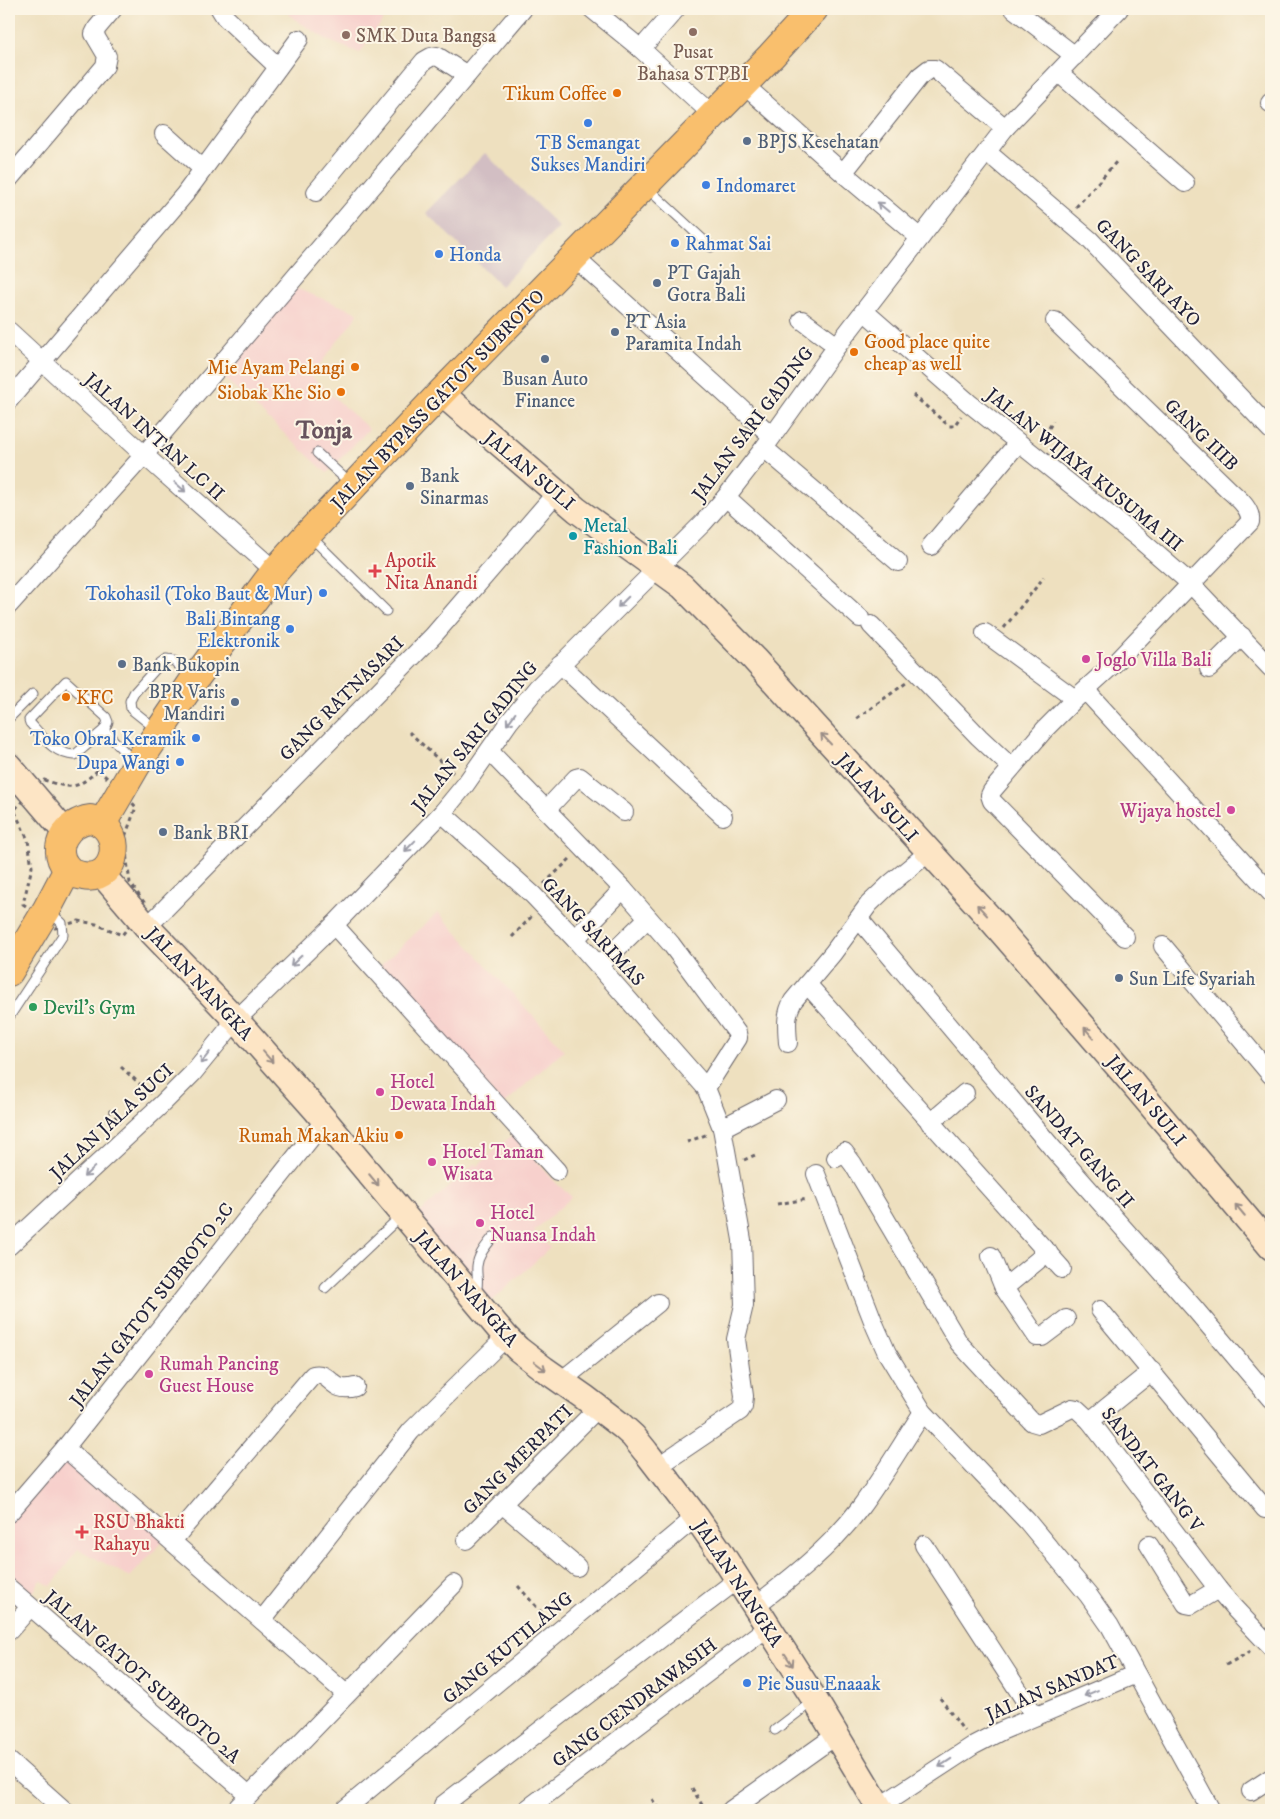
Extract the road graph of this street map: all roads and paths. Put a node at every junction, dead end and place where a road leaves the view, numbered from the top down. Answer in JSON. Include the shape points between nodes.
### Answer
{"nodes":[{"id":1,"x":113,"y":9,"type":"edge"},
{"id":2,"x":220,"y":9,"type":"edge"},
{"id":3,"x":523,"y":9,"type":"edge"},
{"id":4,"x":592,"y":9,"type":"edge"},
{"id":5,"x":676,"y":9,"type":"edge"},
{"id":6,"x":814,"y":9,"type":"edge"},
{"id":7,"x":1014,"y":9,"type":"edge"},
{"id":8,"x":1119,"y":9,"type":"edge"},
{"id":9,"x":299,"y":39,"type":"dead end"},
{"id":10,"x":641,"y":49,"type":"junction"},
{"id":11,"x":1075,"y":56,"type":"junction"},
{"id":12,"x":278,"y":67,"type":"junction"},
{"id":13,"x":1059,"y":73,"type":"junction"},
{"id":14,"x":466,"y":75,"type":"junction"},
{"id":15,"x":750,"y":90,"type":"junction"},
{"id":16,"x":712,"y":115,"type":"junction"},
{"id":17,"x":1005,"y":128,"type":"junction"},
{"id":18,"x":164,"y":134,"type":"dead end"},
{"id":19,"x":987,"y":152,"type":"junction"},
{"id":20,"x":1118,"y":161,"type":"dead end"},
{"id":21,"x":203,"y":169,"type":"junction"},
{"id":22,"x":843,"y":173,"type":"junction"},
{"id":23,"x":9,"y":179,"type":"edge"},
{"id":24,"x":1185,"y":183,"type":"dead end"},
{"id":25,"x":644,"y":185,"type":"junction"},
{"id":26,"x":316,"y":192,"type":"dead end"},
{"id":27,"x":1066,"y":218,"type":"junction"},
{"id":28,"x":920,"y":238,"type":"junction"},
{"id":29,"x":711,"y":247,"type":"dead end"},
{"id":30,"x":574,"y":257,"type":"junction"},
{"id":31,"x":864,"y":311,"type":"junction"},
{"id":32,"x":802,"y":320,"type":"dead end"},
{"id":33,"x":1054,"y":321,"type":"dead end"},
{"id":34,"x":9,"y":331,"type":"edge"},
{"id":35,"x":837,"y":346,"type":"junction"},
{"id":36,"x":41,"y":362,"type":"junction"},
{"id":37,"x":912,"y":394,"type":"dead end"},
{"id":38,"x":447,"y":399,"type":"junction"},
{"id":39,"x":9,"y":400,"type":"edge"},
{"id":40,"x":969,"y":403,"type":"junction"},
{"id":41,"x":1053,"y":421,"type":"dead end"},
{"id":42,"x":1271,"y":430,"type":"edge"},
{"id":43,"x":768,"y":442,"type":"junction"},
{"id":44,"x":1018,"y":443,"type":"junction"},
{"id":45,"x":317,"y":453,"type":"dead end"},
{"id":46,"x":144,"y":455,"type":"junction"},
{"id":47,"x":1033,"y":456,"type":"junction"},
{"id":48,"x":353,"y":486,"type":"junction"},
{"id":49,"x":557,"y":492,"type":"junction"},
{"id":50,"x":726,"y":497,"type":"junction"},
{"id":51,"x":308,"y":534,"type":"junction"},
{"id":52,"x":932,"y":546,"type":"dead end"},
{"id":53,"x":898,"y":562,"type":"dead end"},
{"id":54,"x":658,"y":567,"type":"junction"},
{"id":55,"x":275,"y":571,"type":"junction"},
{"id":56,"x":1044,"y":577,"type":"dead end"},
{"id":57,"x":1190,"y":583,"type":"junction"},
{"id":58,"x":9,"y":605,"type":"edge"},
{"id":59,"x":386,"y":611,"type":"dead end"},
{"id":60,"x":1242,"y":636,"type":"junction"},
{"id":61,"x":989,"y":637,"type":"joint"},
{"id":62,"x":560,"y":664,"type":"junction"},
{"id":63,"x":1271,"y":668,"type":"edge"},
{"id":64,"x":1209,"y":669,"type":"dead end"},
{"id":65,"x":918,"y":674,"type":"junction"},
{"id":66,"x":194,"y":680,"type":"junction"},
{"id":67,"x":33,"y":694,"type":"dead end"},
{"id":68,"x":1080,"y":695,"type":"junction"},
{"id":69,"x":20,"y":706,"type":"junction"},
{"id":70,"x":31,"y":716,"type":"junction"},
{"id":71,"x":9,"y":718,"type":"edge"},
{"id":72,"x":857,"y":718,"type":"dead end"},
{"id":73,"x":104,"y":730,"type":"junction"},
{"id":74,"x":158,"y":731,"type":"junction"},
{"id":75,"x":409,"y":732,"type":"dead end"},
{"id":76,"x":490,"y":752,"type":"junction"},
{"id":77,"x":137,"y":764,"type":"junction"},
{"id":78,"x":1011,"y":767,"type":"junction"},
{"id":79,"x":13,"y":780,"type":"edge"},
{"id":80,"x":465,"y":785,"type":"junction"},
{"id":81,"x":546,"y":810,"type":"junction"},
{"id":82,"x":624,"y":812,"type":"dead end"},
{"id":83,"x":442,"y":813,"type":"junction"},
{"id":84,"x":723,"y":816,"type":"dead end"},
{"id":85,"x":102,"y":824,"type":"junction"},
{"id":86,"x":66,"y":833,"type":"junction"},
{"id":87,"x":582,"y":848,"type":"junction"},
{"id":88,"x":929,"y":852,"type":"junction"},
{"id":89,"x":68,"y":869,"type":"junction"},
{"id":90,"x":101,"y":873,"type":"junction"},
{"id":91,"x":623,"y":890,"type":"junction"},
{"id":92,"x":1271,"y":893,"type":"edge"},
{"id":93,"x":538,"y":900,"type":"junction"},
{"id":94,"x":47,"y":909,"type":"junction"},
{"id":95,"x":648,"y":918,"type":"junction"},
{"id":96,"x":859,"y":919,"type":"junction"},
{"id":97,"x":334,"y":925,"type":"junction"},
{"id":98,"x":147,"y":927,"type":"junction"},
{"id":99,"x":512,"y":937,"type":"dead end"},
{"id":100,"x":1125,"y":937,"type":"dead end"},
{"id":101,"x":575,"y":939,"type":"junction"},
{"id":102,"x":1163,"y":946,"type":"dead end"},
{"id":103,"x":11,"y":963,"type":"edge"},
{"id":104,"x":600,"y":966,"type":"junction"},
{"id":105,"x":807,"y":984,"type":"junction"},
{"id":106,"x":9,"y":1018,"type":"edge"},
{"id":107,"x":236,"y":1020,"type":"junction"},
{"id":108,"x":788,"y":1043,"type":"dead end"},
{"id":109,"x":121,"y":1067,"type":"dead end"},
{"id":110,"x":1271,"y":1075,"type":"edge"},
{"id":111,"x":706,"y":1088,"type":"junction"},
{"id":112,"x":965,"y":1093,"type":"dead end"},
{"id":113,"x":776,"y":1100,"type":"dead end"},
{"id":114,"x":162,"y":1104,"type":"junction"},
{"id":115,"x":325,"y":1120,"type":"junction"},
{"id":116,"x":930,"y":1123,"type":"junction"},
{"id":117,"x":722,"y":1128,"type":"junction"},
{"id":118,"x":836,"y":1158,"type":"dead end"},
{"id":119,"x":557,"y":1172,"type":"dead end"},
{"id":120,"x":816,"y":1174,"type":"dead end"},
{"id":121,"x":824,"y":1196,"type":"junction"},
{"id":122,"x":777,"y":1204,"type":"dead end"},
{"id":123,"x":403,"y":1214,"type":"junction"},
{"id":124,"x":493,"y":1237,"type":"dead end"},
{"id":125,"x":9,"y":1246,"type":"edge"},
{"id":126,"x":1271,"y":1247,"type":"edge"},
{"id":127,"x":1048,"y":1252,"type":"junction"},
{"id":128,"x":991,"y":1256,"type":"dead end"},
{"id":129,"x":1062,"y":1269,"type":"dead end"},
{"id":130,"x":325,"y":1288,"type":"dead end"},
{"id":131,"x":1004,"y":1288,"type":"junction"},
{"id":132,"x":472,"y":1298,"type":"junction"},
{"id":133,"x":658,"y":1303,"type":"dead end"},
{"id":134,"x":1100,"y":1310,"type":"dead end"},
{"id":135,"x":1066,"y":1319,"type":"dead end"},
{"id":136,"x":506,"y":1337,"type":"junction"},
{"id":137,"x":1152,"y":1372,"type":"junction"},
{"id":138,"x":561,"y":1381,"type":"junction"},
{"id":139,"x":355,"y":1387,"type":"dead end"},
{"id":140,"x":1271,"y":1399,"type":"edge"},
{"id":141,"x":598,"y":1408,"type":"junction"},
{"id":142,"x":923,"y":1412,"type":"junction"},
{"id":143,"x":1090,"y":1421,"type":"junction"},
{"id":144,"x":65,"y":1448,"type":"junction"},
{"id":145,"x":657,"y":1467,"type":"junction"},
{"id":146,"x":502,"y":1504,"type":"junction"},
{"id":147,"x":1265,"y":1510,"type":"dead end"},
{"id":148,"x":9,"y":1513,"type":"edge"},
{"id":149,"x":696,"y":1516,"type":"junction"},
{"id":150,"x":466,"y":1540,"type":"dead end"},
{"id":151,"x":172,"y":1541,"type":"junction"},
{"id":152,"x":924,"y":1545,"type":"dead end"},
{"id":153,"x":1149,"y":1546,"type":"dead end"},
{"id":154,"x":577,"y":1567,"type":"dead end"},
{"id":155,"x":737,"y":1580,"type":"junction"},
{"id":156,"x":454,"y":1584,"type":"dead end"},
{"id":157,"x":518,"y":1586,"type":"dead end"},
{"id":158,"x":9,"y":1588,"type":"edge"},
{"id":159,"x":1218,"y":1589,"type":"junction"},
{"id":160,"x":30,"y":1607,"type":"junction"},
{"id":161,"x":761,"y":1617,"type":"junction"},
{"id":162,"x":262,"y":1620,"type":"junction"},
{"id":163,"x":9,"y":1631,"type":"edge"},
{"id":164,"x":559,"y":1632,"type":"junction"},
{"id":165,"x":1269,"y":1644,"type":"edge"},
{"id":166,"x":1226,"y":1665,"type":"dead end"},
{"id":167,"x":1136,"y":1674,"type":"junction"},
{"id":168,"x":346,"y":1694,"type":"junction"},
{"id":169,"x":940,"y":1698,"type":"dead end"},
{"id":170,"x":815,"y":1700,"type":"junction"},
{"id":171,"x":1035,"y":1716,"type":"junction"},
{"id":172,"x":775,"y":1730,"type":"dead end"},
{"id":173,"x":835,"y":1736,"type":"junction"},
{"id":174,"x":974,"y":1745,"type":"junction"},
{"id":175,"x":9,"y":1761,"type":"edge"},
{"id":176,"x":1271,"y":1778,"type":"edge"},
{"id":177,"x":692,"y":1788,"type":"dead end"},
{"id":178,"x":1251,"y":1791,"type":"dead end"},
{"id":179,"x":249,"y":1795,"type":"junction"},
{"id":180,"x":652,"y":1799,"type":"dead end"},
{"id":181,"x":443,"y":1805,"type":"dead end"},
{"id":182,"x":880,"y":1808,"type":"edge"},
{"id":183,"x":64,"y":1810,"type":"edge"},
{"id":184,"x":235,"y":1810,"type":"edge"},
{"id":185,"x":344,"y":1810,"type":"edge"},
{"id":186,"x":526,"y":1810,"type":"edge"},
{"id":187,"x":660,"y":1810,"type":"edge"},
{"id":188,"x":705,"y":1810,"type":"edge"},
{"id":189,"x":731,"y":1810,"type":"edge"},
{"id":190,"x":1211,"y":1810,"type":"edge"}],
"edges":[{"from":1,"to":23,"type":"street","via":[[94,34],[107,56],[105,66]]},
{"from":2,"to":12,"type":"street"},
{"from":3,"to":14,"type":"street"},
{"from":4,"to":10,"type":"street"},
{"from":5,"to":10,"type":"street"},
{"from":6,"to":15,"type":"highway","name":"JALAN BYPASS GATOT SUBROTO"},
{"from":7,"to":11,"type":"street"},
{"from":8,"to":11,"type":"street","name":"JALAN SARI GADING"},
{"from":9,"to":12,"type":"street"},
{"from":10,"to":16,"type":"street"},
{"from":11,"to":13,"type":"street","name":"JALAN SARI GADING"},
{"from":12,"to":21,"type":"street"},
{"from":13,"to":17,"type":"street","name":"JALAN SARI GADING"},
{"from":13,"to":24,"type":"street"},
{"from":14,"to":26,"type":"street","via":[[437,56],[424,61]]},
{"from":14,"to":46,"type":"street"},
{"from":15,"to":16,"type":"highway","name":"JALAN BYPASS GATOT SUBROTO"},
{"from":15,"to":22,"type":"street"},
{"from":16,"to":25,"type":"highway","name":"JALAN BYPASS GATOT SUBROTO"},
{"from":17,"to":19,"type":"street","name":"JALAN SARI GADING"},
{"from":17,"to":22,"type":"street","via":[[935,68],[929,69]]},
{"from":18,"to":21,"type":"street"},
{"from":19,"to":27,"type":"street","name":"GANG SARI AYO"},
{"from":19,"to":28,"type":"street","name":"JALAN SARI GADING"},
{"from":20,"to":27,"type":"path"},
{"from":21,"to":36,"type":"street"},
{"from":28,"to":22,"type":"street","one_way":true},
{"from":25,"to":29,"type":"lane"},
{"from":25,"to":30,"type":"highway","name":"JALAN BYPASS GATOT SUBROTO"},
{"from":27,"to":42,"type":"street","name":"GANG SARI AYO"},
{"from":28,"to":31,"type":"street","name":"JALAN SARI GADING"},
{"from":30,"to":38,"type":"highway","name":"JALAN BYPASS GATOT SUBROTO"},
{"from":30,"to":43,"type":"street"},
{"from":31,"to":35,"type":"street","name":"JALAN SARI GADING"},
{"from":31,"to":40,"type":"street","name":"JALAN WIJAYA KUSUMA III"},
{"from":32,"to":35,"type":"street"},
{"from":33,"to":57,"type":"street","name":"GANG IIIB","via":[[1249,511],[1250,522]]},
{"from":34,"to":36,"type":"street","name":"JALAN INTAN LC II"},
{"from":35,"to":43,"type":"street","name":"JALAN SARI GADING"},
{"from":36,"to":39,"type":"street"},
{"from":36,"to":46,"type":"street","name":"JALAN INTAN LC II"},
{"from":37,"to":40,"type":"path","via":[[952,427]]},
{"from":38,"to":48,"type":"highway","name":"JALAN BYPASS GATOT SUBROTO"},
{"from":38,"to":49,"type":"main road","name":"JALAN SULI"},
{"from":40,"to":44,"type":"street","name":"JALAN WIJAYA KUSUMA III"},
{"from":41,"to":47,"type":"path"},
{"from":43,"to":50,"type":"street","name":"JALAN SARI GADING"},
{"from":43,"to":53,"type":"street"},
{"from":44,"to":47,"type":"street","name":"JALAN WIJAYA KUSUMA III"},
{"from":44,"to":52,"type":"street"},
{"from":45,"to":48,"type":"lane"},
{"from":46,"to":55,"type":"street","name":"JALAN INTAN LC II","one_way":true},
{"from":46,"to":58,"type":"street"},
{"from":47,"to":57,"type":"street","name":"JALAN WIJAYA KUSUMA III"},
{"from":48,"to":51,"type":"highway","name":"JALAN BYPASS GATOT SUBROTO"},
{"from":49,"to":54,"type":"main road","name":"JALAN SULI","via":[[603,530]]},
{"from":49,"to":98,"type":"street","name":"GANG RATNASARI","via":[[433,636]]},
{"from":50,"to":54,"type":"street","name":"JALAN SARI GADING"},
{"from":50,"to":65,"type":"street","via":[[866,621]]},
{"from":51,"to":55,"type":"highway","name":"JALAN BYPASS GATOT SUBROTO"},
{"from":51,"to":59,"type":"lane"},
{"from":54,"to":62,"type":"street","name":"JALAN SARI GADING","one_way":true},
{"from":88,"to":54,"type":"main road","name":"JALAN SULI","one_way":true,"via":[[754,659],[682,586]]},
{"from":55,"to":66,"type":"highway","name":"JALAN BYPASS GATOT SUBROTO"},
{"from":56,"to":61,"type":"path"},
{"from":57,"to":60,"type":"street","name":"JALAN WIJAYA KUSUMA III"},
{"from":57,"to":68,"type":"street","name":"GANG IIIB","via":[[1117,661]]},
{"from":60,"to":63,"type":"street","name":"JALAN WIJAYA KUSUMA III"},
{"from":60,"to":64,"type":"street"},
{"from":61,"to":68,"type":"street"},
{"from":62,"to":76,"type":"street","name":"JALAN SARI GADING","one_way":true,"via":[[520,708]]},
{"from":62,"to":84,"type":"street"},
{"from":65,"to":72,"type":"path"},
{"from":65,"to":78,"type":"street"},
{"from":66,"to":74,"type":"highway","name":"JALAN BYPASS GATOT SUBROTO"},
{"from":66,"to":74,"type":"lane","via":[[174,661],[166,660],[134,693],[130,701],[132,709]]},
{"from":67,"to":69,"type":"lane"},
{"from":68,"to":78,"type":"street","name":"GANG IIIB"},
{"from":68,"to":92,"type":"street"},
{"from":69,"to":70,"type":"lane"},
{"from":69,"to":71,"type":"lane"},
{"from":70,"to":73,"type":"lane","via":[[30,723],[55,750],[65,755],[76,755]]},
{"from":70,"to":73,"type":"lane","via":[[66,681],[108,719]]},
{"from":73,"to":77,"type":"lane"},
{"from":74,"to":77,"type":"highway","name":"JALAN BYPASS GATOT SUBROTO"},
{"from":75,"to":80,"type":"path"},
{"from":76,"to":80,"type":"street","name":"JALAN SARI GADING"},
{"from":76,"to":81,"type":"street"},
{"from":77,"to":85,"type":"highway","name":"JALAN BYPASS GATOT SUBROTO"},
{"from":78,"to":100,"type":"street","name":"GANG IIIB","via":[[992,791],[992,801]]},
{"from":79,"to":86,"type":"main road"},
{"from":80,"to":83,"type":"street","name":"JALAN SARI GADING"},
{"from":81,"to":82,"type":"street","via":[[580,777]]},
{"from":81,"to":87,"type":"street"},
{"from":83,"to":93,"type":"street","name":"GANG SARIMAS"},
{"from":83,"to":97,"type":"street","name":"JALAN SARI GADING","one_way":true},
{"from":85,"to":86,"type":"highway","via":[[90,819],[82,820]]},
{"from":85,"to":90,"type":"highway","via":[[111,835],[114,852],[108,867]]},
{"from":86,"to":89,"type":"highway","via":[[60,848]]},
{"from":87,"to":91,"type":"street"},
{"from":87,"to":93,"type":"path"},
{"from":88,"to":96,"type":"street","via":[[879,894]]},
{"from":126,"to":88,"type":"main road","name":"JALAN SULI","one_way":true,"via":[[1123,1071]]},
{"from":89,"to":90,"type":"highway","via":[[80,876]]},
{"from":89,"to":94,"type":"highway"},
{"from":90,"to":98,"type":"main road","name":"JALAN NANGKA"},
{"from":91,"to":95,"type":"street"},
{"from":91,"to":101,"type":"street"},
{"from":93,"to":99,"type":"path"},
{"from":93,"to":101,"type":"street","name":"GANG SARIMAS"},
{"from":94,"to":103,"type":"highway"},
{"from":94,"to":106,"type":"lane","via":[[62,923],[63,935]]},
{"from":95,"to":104,"type":"street"},
{"from":95,"to":111,"type":"street","via":[[737,1032],[738,1038]]},
{"from":96,"to":105,"type":"street"},
{"from":96,"to":140,"type":"street","name":"SANDAT GANG II"},
{"from":97,"to":107,"type":"street","name":"JALAN SARI GADING","one_way":true},
{"from":97,"to":119,"type":"street"},
{"from":98,"to":107,"type":"main road","name":"JALAN NANGKA"},
{"from":101,"to":104,"type":"street","name":"GANG SARIMAS"},
{"from":102,"to":110,"type":"street"},
{"from":104,"to":111,"type":"street","name":"GANG SARIMAS"},
{"from":105,"to":108,"type":"street","via":[[788,1009]]},
{"from":105,"to":116,"type":"street"},
{"from":107,"to":114,"type":"street","name":"JALAN JALA SUCI","one_way":true,"via":[[192,1074]]},
{"from":107,"to":115,"type":"main road","name":"JALAN NANGKA","one_way":true},
{"from":109,"to":114,"type":"path"},
{"from":111,"to":117,"type":"street","name":"GANG SARIMAS"},
{"from":112,"to":116,"type":"street"},
{"from":113,"to":117,"type":"street"},
{"from":114,"to":125,"type":"street","name":"JALAN JALA SUCI","one_way":true},
{"from":115,"to":123,"type":"main road","name":"JALAN NANGKA","one_way":true},
{"from":115,"to":144,"type":"street","name":"JALAN GATOT SUBROTO 2C"},
{"from":116,"to":127,"type":"street"},
{"from":117,"to":145,"type":"street","name":"GANG SARIMAS","via":[[742,1240],[744,1305],[736,1339],[743,1406]]},
{"from":118,"to":143,"type":"street","name":"SANDAT GANG V","via":[[844,1152],[853,1164],[959,1343],[1032,1422],[1038,1424],[1072,1408]]},
{"from":120,"to":121,"type":"street"},
{"from":121,"to":122,"type":"path"},
{"from":121,"to":142,"type":"street","via":[[887,1353]]},
{"from":123,"to":130,"type":"lane"},
{"from":123,"to":132,"type":"main road","name":"JALAN NANGKA"},
{"from":124,"to":132,"type":"lane","via":[[477,1265],[479,1286]]},
{"from":127,"to":129,"type":"street"},
{"from":127,"to":131,"type":"street"},
{"from":128,"to":131,"type":"street"},
{"from":131,"to":135,"type":"street","via":[[1037,1337],[1042,1337]]},
{"from":132,"to":136,"type":"main road","name":"JALAN NANGKA"},
{"from":133,"to":138,"type":"street"},
{"from":134,"to":137,"type":"street"},
{"from":136,"to":138,"type":"main road","name":"JALAN NANGKA","one_way":true},
{"from":136,"to":162,"type":"street","via":[[411,1431]]},
{"from":137,"to":143,"type":"street"},
{"from":137,"to":147,"type":"street"},
{"from":138,"to":141,"type":"main road","name":"JALAN NANGKA"},
{"from":139,"to":151,"type":"street","via":[[340,1389],[323,1375],[310,1377]]},
{"from":141,"to":145,"type":"main road","name":"JALAN NANGKA","via":[[633,1436]]},
{"from":141,"to":146,"type":"street","name":"GANG MERPATI"},
{"from":142,"to":161,"type":"street","name":"GANG CENDRAWASIH","via":[[860,1508],[825,1548],[796,1574]]},
{"from":142,"to":167,"type":"street","via":[[1028,1521],[1055,1554],[1104,1618]]},
{"from":143,"to":159,"type":"street","name":"SANDAT GANG V"},
{"from":144,"to":148,"type":"street","name":"JALAN GATOT SUBROTO 2C"},
{"from":144,"to":151,"type":"street"},
{"from":145,"to":149,"type":"main road","name":"JALAN NANGKA"},
{"from":146,"to":150,"type":"street","name":"GANG MERPATI"},
{"from":146,"to":154,"type":"street"},
{"from":149,"to":155,"type":"main road","name":"JALAN NANGKA"},
{"from":149,"to":164,"type":"street","name":"GANG KUTILANG"},
{"from":151,"to":162,"type":"street"},
{"from":152,"to":171,"type":"street"},
{"from":153,"to":159,"type":"street","via":[[1186,1604],[1191,1605]]},
{"from":155,"to":161,"type":"main road","name":"JALAN NANGKA"},
{"from":155,"to":181,"type":"street"},
{"from":156,"to":168,"type":"street"},
{"from":157,"to":164,"type":"path"},
{"from":158,"to":160,"type":"street","name":"JALAN GATOT SUBROTO 2A"},
{"from":159,"to":165,"type":"street","name":"SANDAT GANG V"},
{"from":160,"to":163,"type":"street"},
{"from":160,"to":179,"type":"street","name":"JALAN GATOT SUBROTO 2A"},
{"from":161,"to":170,"type":"main road","name":"JALAN NANGKA","one_way":true},
{"from":161,"to":186,"type":"street","name":"GANG CENDRAWASIH"},
{"from":162,"to":168,"type":"street"},
{"from":164,"to":185,"type":"street","name":"GANG KUTILANG"},
{"from":165,"to":166,"type":"path"},
{"from":167,"to":171,"type":"street","name":"JALAN SANDAT","one_way":true},
{"from":167,"to":190,"type":"street","name":"JALAN SANDAT"},
{"from":168,"to":179,"type":"street"},
{"from":169,"to":174,"type":"path"},
{"from":170,"to":172,"type":"lane"},
{"from":170,"to":173,"type":"main road","name":"JALAN NANGKA"},
{"from":171,"to":174,"type":"street","name":"JALAN SANDAT"},
{"from":173,"to":182,"type":"main road","name":"JALAN NANGKA"},
{"from":173,"to":189,"type":"street"},
{"from":174,"to":182,"type":"street","name":"JALAN SANDAT","one_way":true},
{"from":175,"to":183,"type":"street"},
{"from":176,"to":178,"type":"street"},
{"from":177,"to":188,"type":"path"},
{"from":179,"to":184,"type":"street"},
{"from":180,"to":187,"type":"path"}]}
